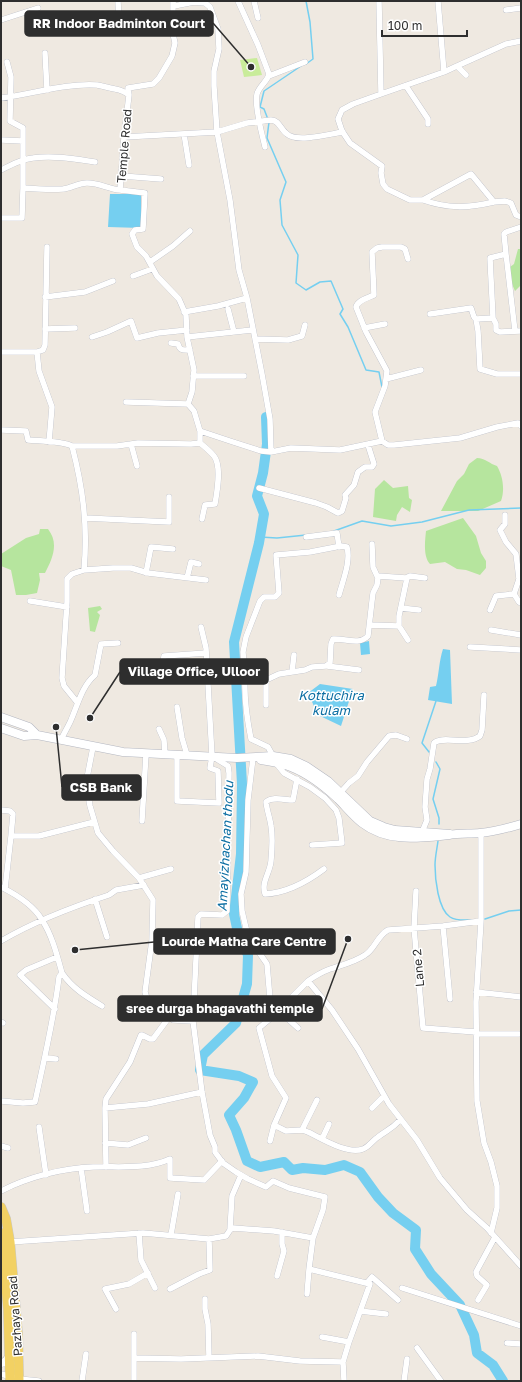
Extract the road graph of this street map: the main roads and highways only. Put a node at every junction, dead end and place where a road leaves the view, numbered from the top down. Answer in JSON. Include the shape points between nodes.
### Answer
{"nodes":[{"id":1,"x":1,"y":717,"type":"edge"},
{"id":2,"x":1,"y":728,"type":"edge"},
{"id":3,"x":36,"y":735,"type":"junction"},
{"id":4,"x":274,"y":760,"type":"junction"},
{"id":5,"x":521,"y":824,"type":"edge"},
{"id":6,"x":450,"y":834,"type":"junction"},
{"id":7,"x":1,"y":1207,"type":"edge"},
{"id":8,"x":1,"y":1233,"type":"edge"},
{"id":9,"x":10,"y":1356,"type":"junction"},
{"id":10,"x":1,"y":1363,"type":"edge"},
{"id":11,"x":12,"y":1378,"type":"edge"}],
"edges":[{"from":1,"to":3,"type":"main road","via":[[29,727]]},
{"from":2,"to":3,"type":"main road","via":[[24,736]]},
{"from":3,"to":4,"type":"main road","via":[[123,752]]},
{"from":4,"to":6,"type":"main road","via":[[291,759],[306,766],[328,781],[370,821],[390,828]]},
{"from":4,"to":6,"type":"main road","via":[[320,783],[362,823],[384,834],[402,838],[423,838]]},
{"from":5,"to":6,"type":"main road","via":[[481,833]]},
{"from":7,"to":11,"type":"main road","name":"Pazhaya Road","via":[[10,1242],[18,1335]]},
{"from":8,"to":9,"type":"main road"},
{"from":9,"to":10,"type":"main road"},
{"from":9,"to":11,"type":"main road"}]}
